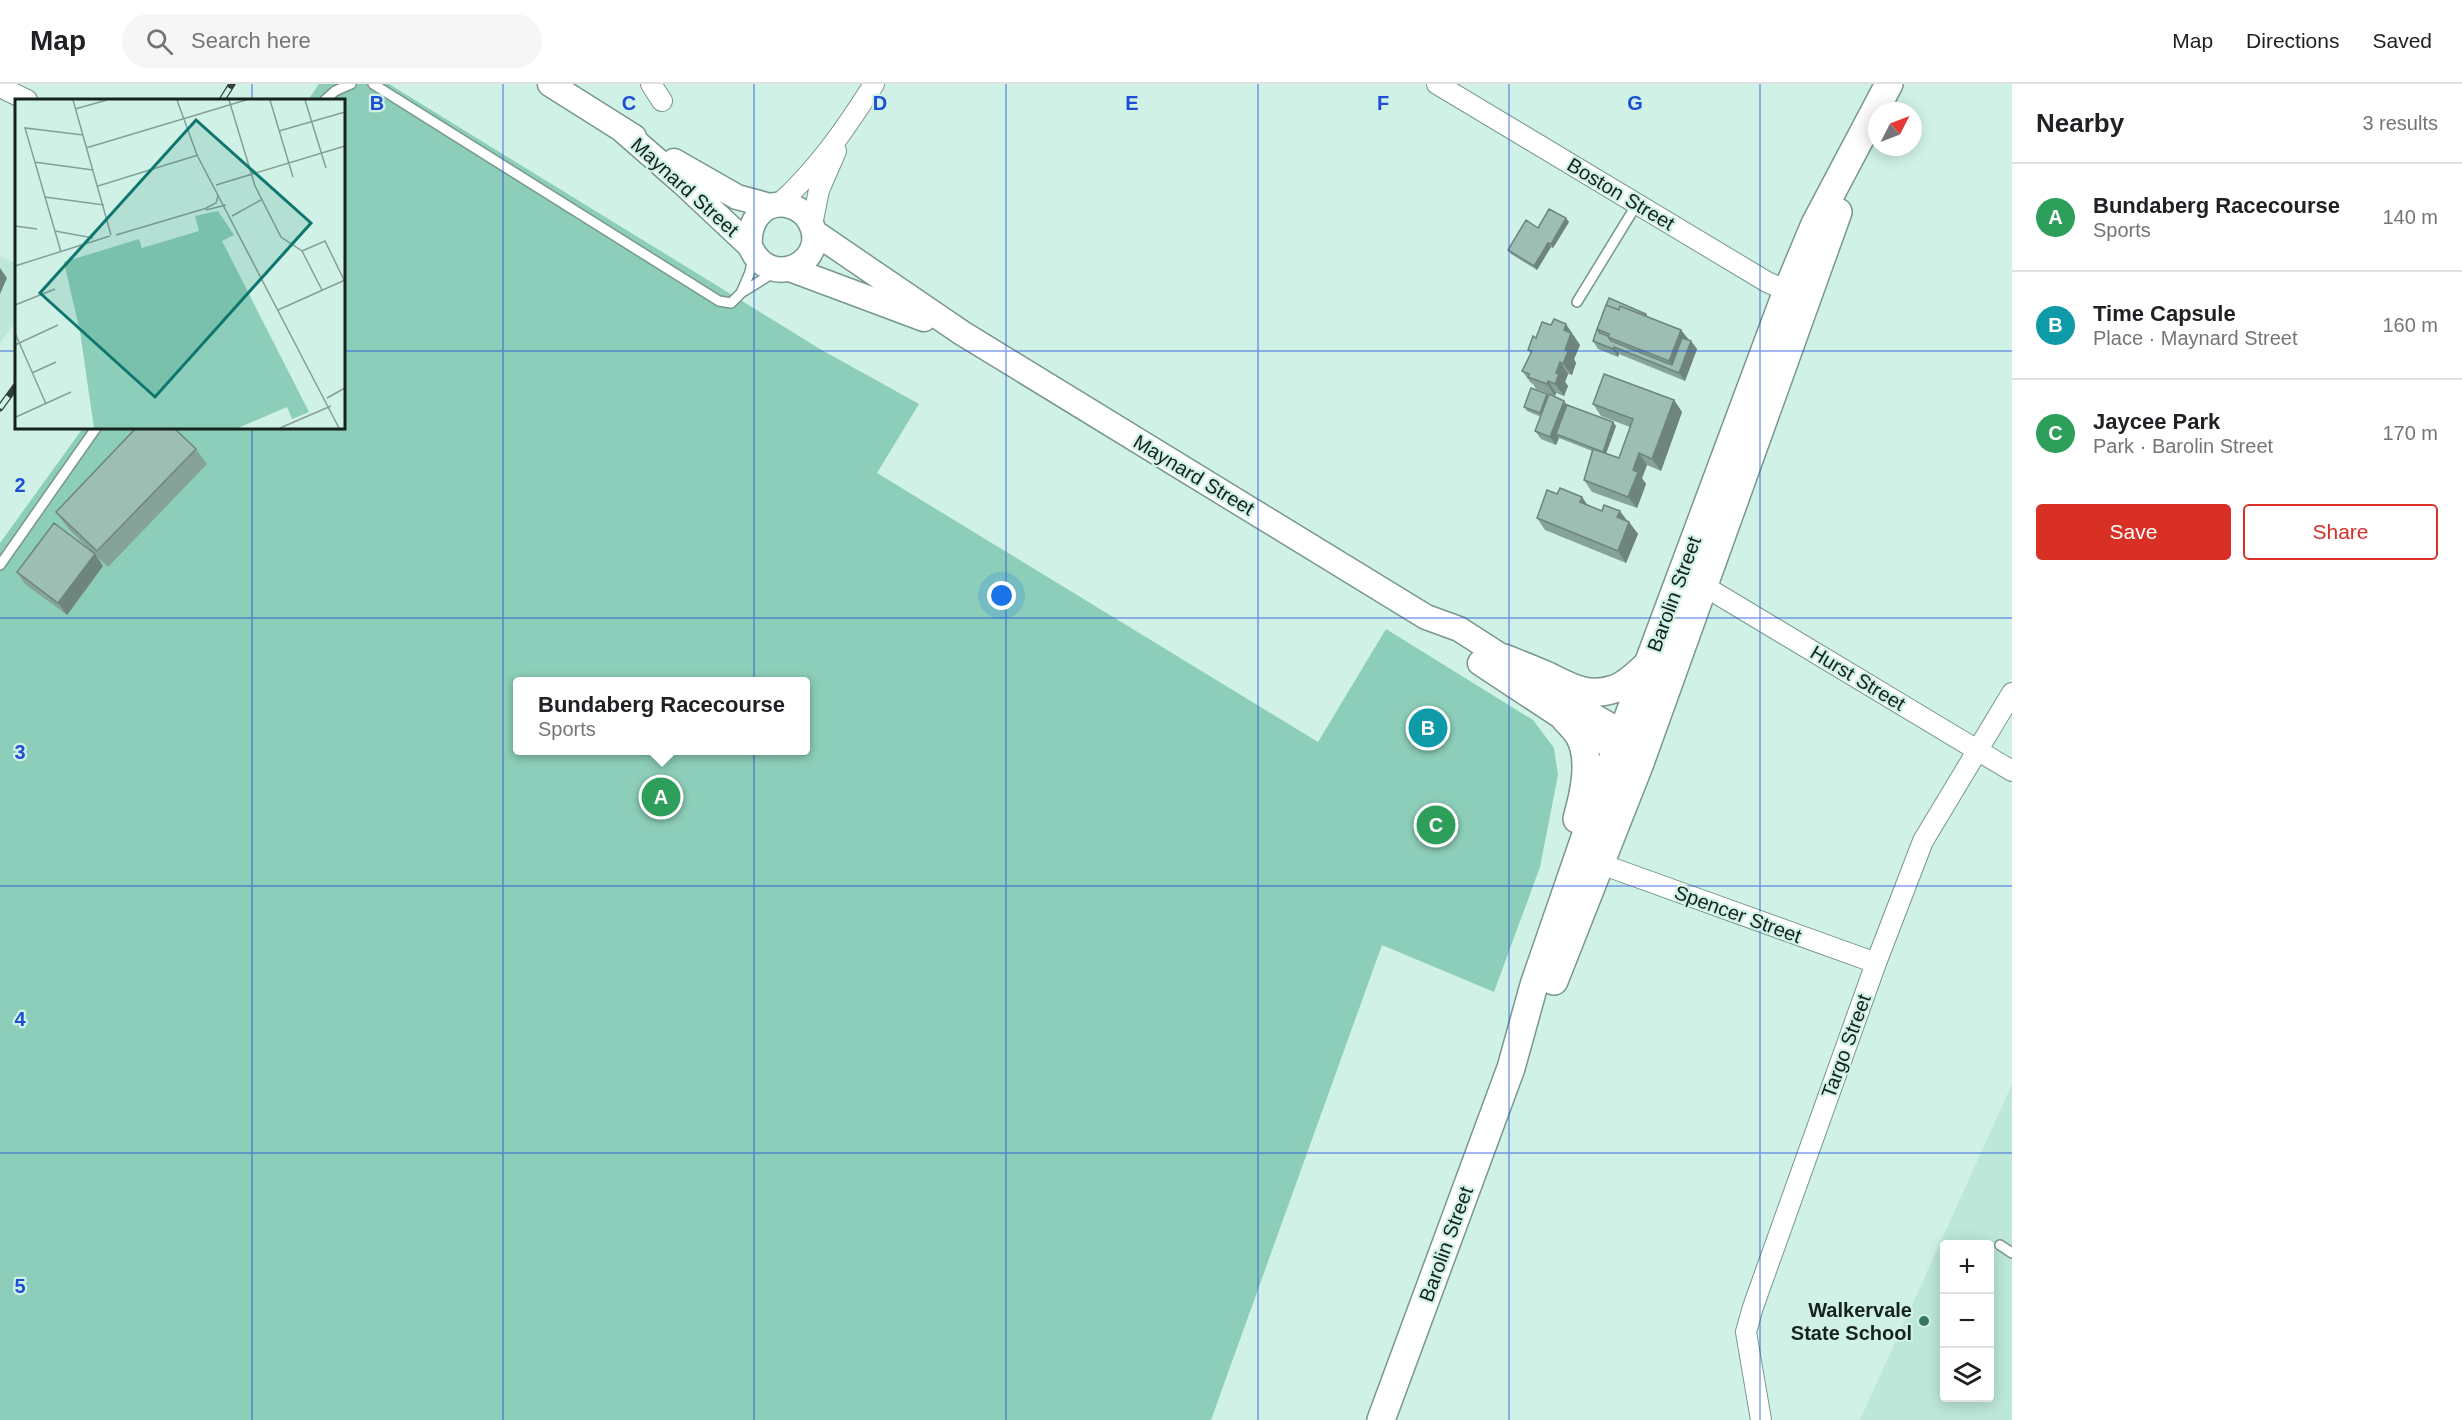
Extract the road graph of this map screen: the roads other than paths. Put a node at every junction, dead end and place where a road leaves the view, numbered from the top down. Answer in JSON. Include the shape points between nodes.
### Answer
{"nodes":[{"id":1,"x":351,"y":84,"type":"edge"},
{"id":2,"x":373,"y":84,"type":"edge"},
{"id":3,"x":550,"y":84,"type":"edge"},
{"id":4,"x":651,"y":84,"type":"edge"},
{"id":5,"x":874,"y":84,"type":"edge"},
{"id":6,"x":1437,"y":84,"type":"edge"},
{"id":7,"x":1889,"y":84,"type":"edge"},
{"id":8,"x":0,"y":87,"type":"edge"},
{"id":9,"x":25,"y":99,"type":"edge"},
{"id":10,"x":326,"y":99,"type":"edge"},
{"id":11,"x":662,"y":101,"type":"dead end"},
{"id":12,"x":620,"y":128,"type":"junction"},
{"id":13,"x":846,"y":129,"type":"junction"},
{"id":14,"x":1637,"y":204,"type":"junction"},
{"id":15,"x":775,"y":205,"type":"junction"},
{"id":16,"x":813,"y":228,"type":"junction"},
{"id":17,"x":751,"y":250,"type":"junction"},
{"id":18,"x":784,"y":269,"type":"junction"},
{"id":19,"x":741,"y":293,"type":"junction"},
{"id":20,"x":1798,"y":296,"type":"junction"},
{"id":21,"x":1577,"y":302,"type":"dead end"},
{"id":22,"x":962,"y":333,"type":"junction"},
{"id":23,"x":95,"y":429,"type":"edge"},
{"id":24,"x":0,"y":565,"type":"edge"},
{"id":25,"x":1704,"y":586,"type":"junction"},
{"id":26,"x":1426,"y":617,"type":"junction"},
{"id":27,"x":1504,"y":658,"type":"junction"},
{"id":28,"x":1648,"y":664,"type":"junction"},
{"id":29,"x":2012,"y":693,"type":"edge"},
{"id":30,"x":1565,"y":719,"type":"junction"},
{"id":31,"x":1619,"y":741,"type":"junction"},
{"id":32,"x":1977,"y":750,"type":"junction"},
{"id":33,"x":1643,"y":755,"type":"junction"},
{"id":34,"x":2012,"y":771,"type":"edge"},
{"id":35,"x":1601,"y":864,"type":"junction"},
{"id":36,"x":1549,"y":943,"type":"junction"},
{"id":37,"x":1876,"y":963,"type":"junction"},
{"id":38,"x":1511,"y":1068,"type":"junction"},
{"id":39,"x":2000,"y":1245,"type":"dead end"},
{"id":40,"x":2012,"y":1253,"type":"edge"},
{"id":41,"x":1381,"y":1420,"type":"edge"},
{"id":42,"x":1761,"y":1420,"type":"edge"}],
"edges":[{"from":1,"to":10,"type":"lane"},
{"from":2,"to":19,"type":"lane","via":[[720,301],[731,303]]},
{"from":3,"to":12,"type":"street","name":"Maynard Street"},
{"from":4,"to":11,"type":"street"},
{"from":5,"to":13,"type":"street"},
{"from":6,"to":14,"type":"street","name":"Boston Street"},
{"from":7,"to":20,"type":"main road","name":"Barolin Street","via":[[1815,224]]},
{"from":8,"to":9,"type":"street"},
{"from":12,"to":15,"type":"street","name":"Maynard Street","via":[[737,197]]},
{"from":12,"to":17,"type":"street","name":"Maynard Street"},
{"from":13,"to":15,"type":"street","via":[[803,180]]},
{"from":13,"to":16,"type":"street","via":[[819,190]]},
{"from":14,"to":20,"type":"street","name":"Boston Street","via":[[1767,282]]},
{"from":14,"to":21,"type":"lane"},
{"from":15,"to":16,"type":"street","via":[[798,209]]},
{"from":15,"to":17,"type":"street","via":[[760,212],[752,222]]},
{"from":16,"to":18,"type":"street","via":[[814,244],[809,255],[801,264]]},
{"from":16,"to":22,"type":"street","name":"Maynard Street"},
{"from":17,"to":18,"type":"street","via":[[764,264]]},
{"from":17,"to":19,"type":"lane","via":[[750,272]]},
{"from":18,"to":19,"type":"lane"},
{"from":18,"to":22,"type":"street","name":"Maynard Street"},
{"from":20,"to":25,"type":"main road","name":"Barolin Street"},
{"from":20,"to":28,"type":"main road","name":"Barolin Street"},
{"from":22,"to":26,"type":"street","name":"Maynard Street"},
{"from":23,"to":24,"type":"lane"},
{"from":25,"to":32,"type":"street","name":"Hurst Street"},
{"from":25,"to":33,"type":"main road","name":"Barolin Street"},
{"from":26,"to":27,"type":"street","name":"Maynard Street","via":[[1459,629]]},
{"from":26,"to":30,"type":"street","name":"Maynard Street","via":[[1450,643]]},
{"from":27,"to":28,"type":"main road","via":[[1572,689],[1593,693],[1624,684]]},
{"from":27,"to":31,"type":"street","name":"Maynard Street"},
{"from":28,"to":31,"type":"main road","name":"Barolin Street"},
{"from":29,"to":32,"type":"street","name":"Targo Street"},
{"from":30,"to":31,"type":"street","name":"Maynard Street"},
{"from":30,"to":36,"type":"main road","via":[[1585,751],[1584,787],[1560,880]]},
{"from":31,"to":33,"type":"street","name":"Maynard Street"},
{"from":31,"to":36,"type":"main road","name":"Barolin Street"},
{"from":32,"to":34,"type":"street","name":"Hurst Street"},
{"from":32,"to":37,"type":"street","name":"Targo Street","via":[[1923,841]]},
{"from":33,"to":35,"type":"main road","name":"Barolin Street"},
{"from":35,"to":37,"type":"street","name":"Spencer Street"},
{"from":35,"to":38,"type":"main road","name":"Barolin Street","via":[[1550,991]]},
{"from":36,"to":38,"type":"main road","name":"Barolin Street"},
{"from":37,"to":42,"type":"street","name":"Targo Street","via":[[1746,1332]]},
{"from":38,"to":41,"type":"main road","name":"Barolin Street"},
{"from":39,"to":40,"type":"lane"}]}
